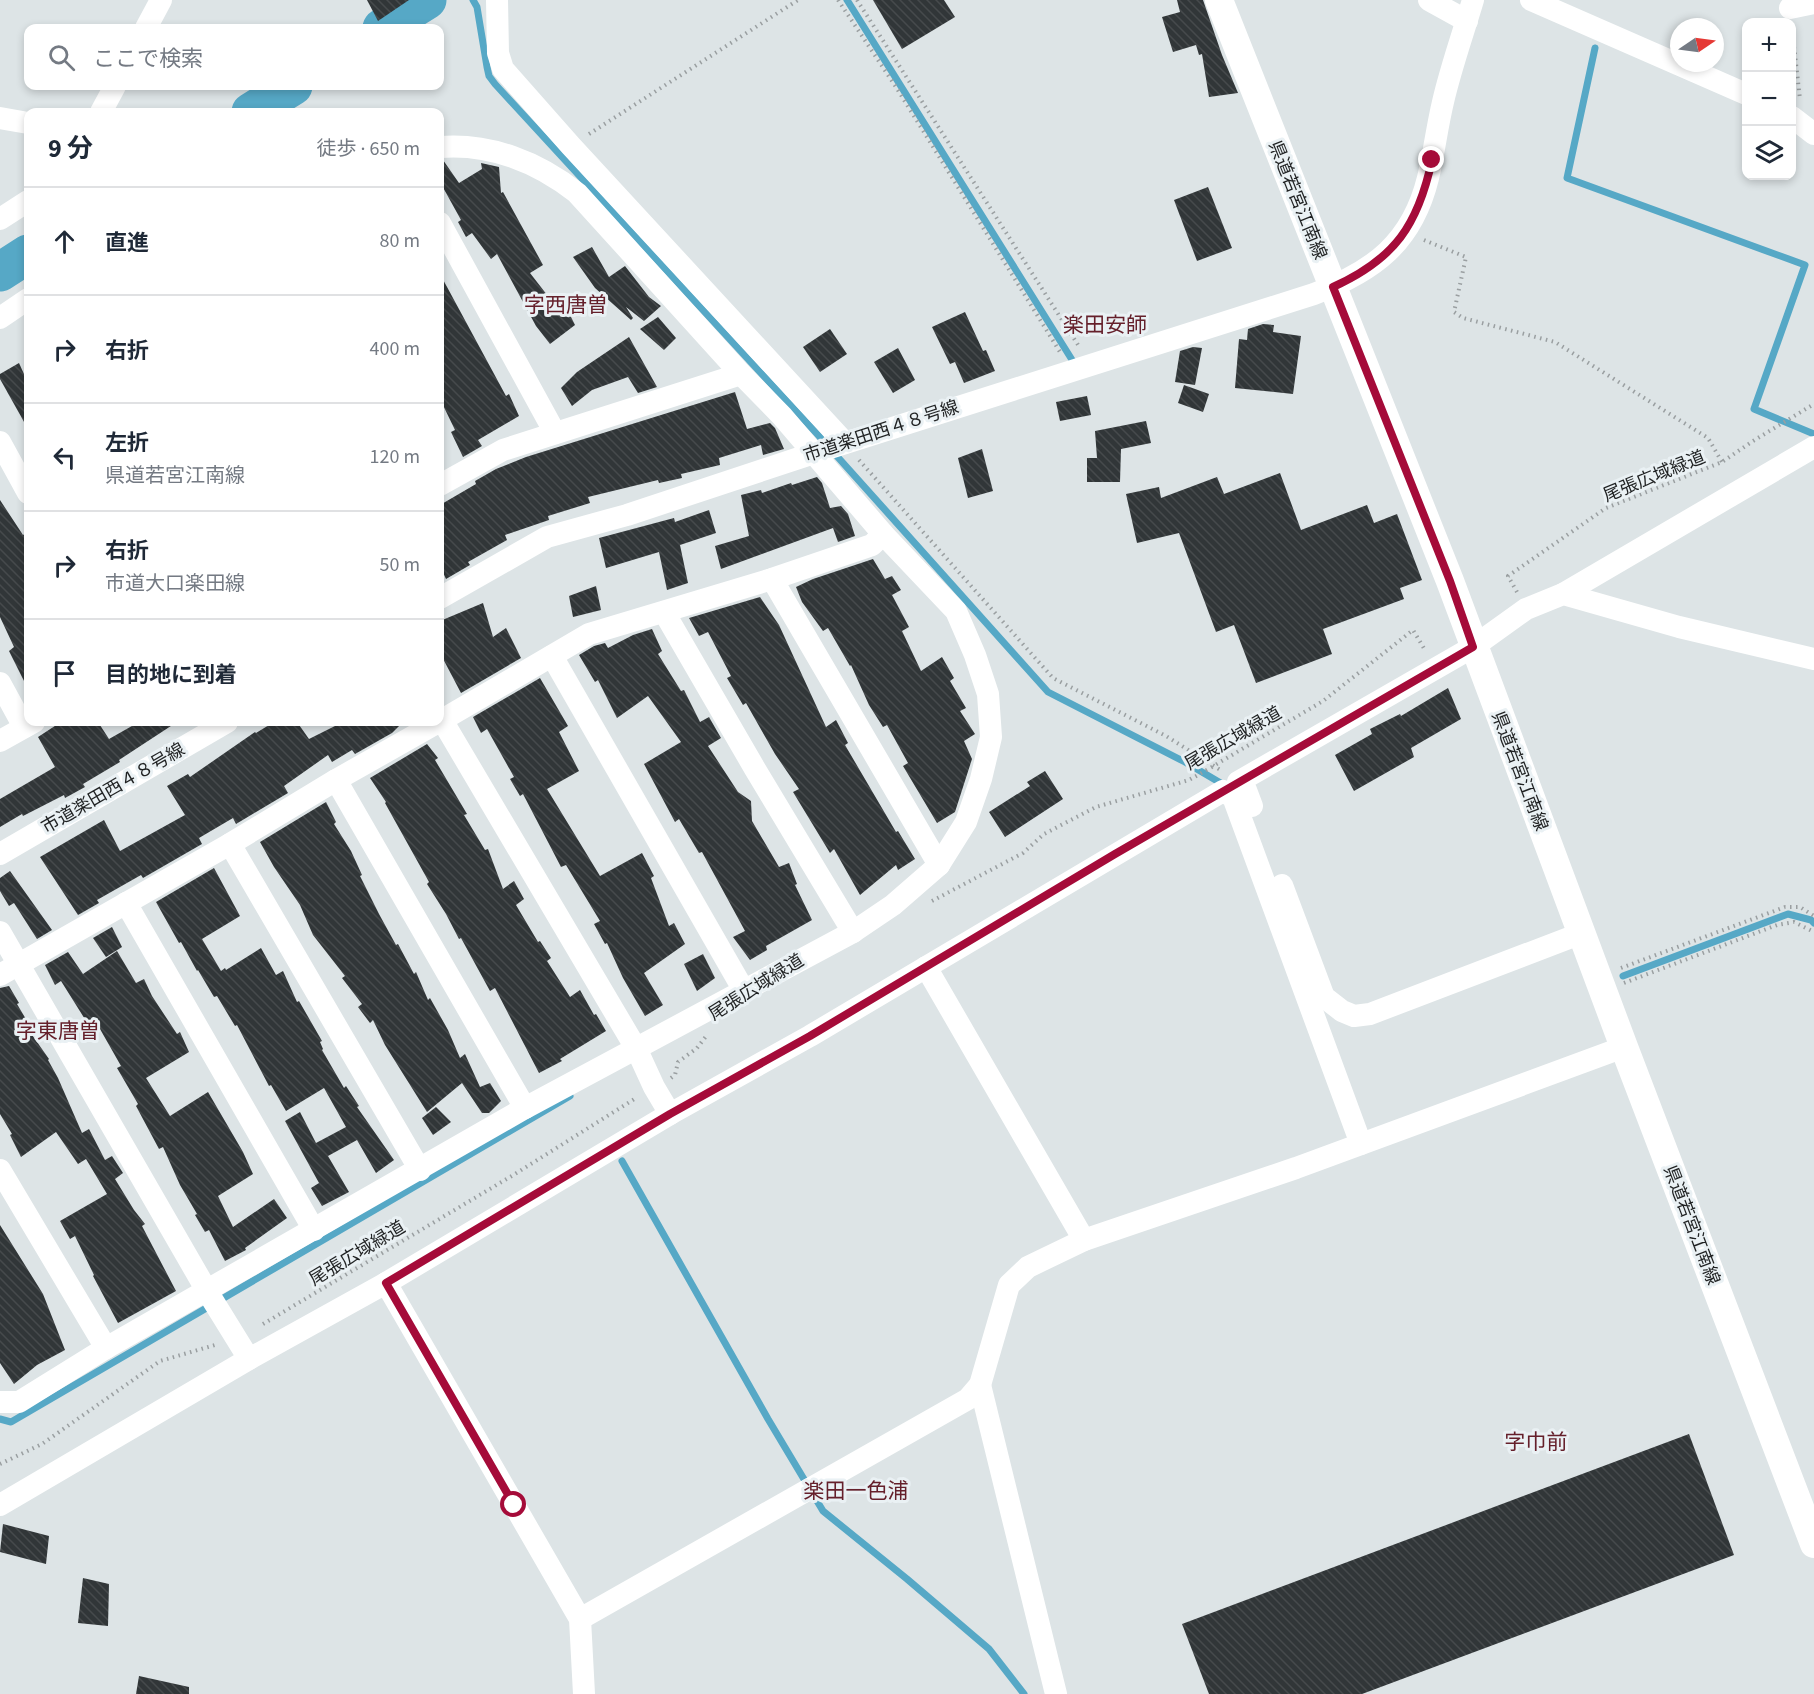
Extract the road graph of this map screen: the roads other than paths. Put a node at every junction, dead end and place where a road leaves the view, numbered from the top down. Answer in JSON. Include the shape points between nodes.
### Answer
{"nodes":[{"id":1,"x":161,"y":0,"type":"edge"},
{"id":2,"x":497,"y":0,"type":"edge"},
{"id":3,"x":1219,"y":0,"type":"edge"},
{"id":4,"x":1430,"y":0,"type":"edge"},
{"id":5,"x":1531,"y":0,"type":"edge"},
{"id":6,"x":1814,"y":3,"type":"edge"},
{"id":7,"x":1470,"y":10,"type":"edge"},
{"id":8,"x":1790,"y":16,"type":"edge"},
{"id":9,"x":148,"y":24,"type":"edge"},
{"id":10,"x":113,"y":90,"type":"edge"},
{"id":11,"x":1742,"y":92,"type":"edge"},
{"id":12,"x":102,"y":108,"type":"edge"},
{"id":13,"x":0,"y":118,"type":"edge"},
{"id":14,"x":1796,"y":121,"type":"edge"},
{"id":15,"x":24,"y":122,"type":"edge"},
{"id":16,"x":1814,"y":134,"type":"edge"},
{"id":17,"x":444,"y":147,"type":"edge"},
{"id":18,"x":24,"y":204,"type":"edge"},
{"id":19,"x":0,"y":219,"type":"edge"},
{"id":20,"x":444,"y":230,"type":"edge"},
{"id":21,"x":1333,"y":287,"type":"junction"},
{"id":22,"x":24,"y":302,"type":"edge"},
{"id":23,"x":0,"y":318,"type":"edge"},
{"id":24,"x":741,"y":374,"type":"junction"},
{"id":25,"x":555,"y":433,"type":"junction"},
{"id":26,"x":0,"y":442,"type":"edge"},
{"id":27,"x":845,"y":443,"type":"junction"},
{"id":28,"x":1814,"y":447,"type":"edge"},
{"id":29,"x":814,"y":453,"type":"junction"},
{"id":30,"x":444,"y":479,"type":"edge"},
{"id":31,"x":24,"y":486,"type":"edge"},
{"id":32,"x":883,"y":534,"type":"junction"},
{"id":33,"x":772,"y":579,"type":"junction"},
{"id":34,"x":1563,"y":594,"type":"junction"},
{"id":35,"x":444,"y":596,"type":"edge"},
{"id":36,"x":664,"y":612,"type":"junction"},
{"id":37,"x":1473,"y":647,"type":"junction"},
{"id":38,"x":552,"y":656,"type":"junction"},
{"id":39,"x":1814,"y":659,"type":"edge"},
{"id":40,"x":0,"y":683,"type":"edge"},
{"id":41,"x":444,"y":716,"type":"edge"},
{"id":42,"x":24,"y":717,"type":"edge"},
{"id":43,"x":444,"y":723,"type":"edge"},
{"id":44,"x":26,"y":726,"type":"edge"},
{"id":45,"x":220,"y":726,"type":"edge"},
{"id":46,"x":427,"y":726,"type":"edge"},
{"id":47,"x":0,"y":741,"type":"edge"},
{"id":48,"x":336,"y":780,"type":"junction"},
{"id":49,"x":230,"y":844,"type":"junction"},
{"id":50,"x":0,"y":854,"type":"edge"},
{"id":51,"x":939,"y":865,"type":"junction"},
{"id":52,"x":126,"y":903,"type":"junction"},
{"id":53,"x":0,"y":932,"type":"edge"},
{"id":54,"x":853,"y":932,"type":"junction"},
{"id":55,"x":1582,"y":933,"type":"junction"},
{"id":56,"x":20,"y":964,"type":"junction"},
{"id":57,"x":926,"y":967,"type":"junction"},
{"id":58,"x":0,"y":975,"type":"edge"},
{"id":59,"x":743,"y":989,"type":"junction"},
{"id":60,"x":1624,"y":1047,"type":"junction"},
{"id":61,"x":637,"y":1050,"type":"junction"},
{"id":62,"x":525,"y":1108,"type":"junction"},
{"id":63,"x":670,"y":1114,"type":"junction"},
{"id":64,"x":1361,"y":1144,"type":"junction"},
{"id":65,"x":0,"y":1170,"type":"edge"},
{"id":66,"x":420,"y":1170,"type":"junction"},
{"id":67,"x":314,"y":1230,"type":"junction"},
{"id":68,"x":1084,"y":1240,"type":"junction"},
{"id":69,"x":386,"y":1283,"type":"junction"},
{"id":70,"x":212,"y":1299,"type":"junction"},
{"id":71,"x":106,"y":1348,"type":"junction"},
{"id":72,"x":249,"y":1359,"type":"junction"},
{"id":73,"x":980,"y":1385,"type":"junction"},
{"id":74,"x":0,"y":1402,"type":"edge"},
{"id":75,"x":0,"y":1505,"type":"edge"},
{"id":76,"x":1814,"y":1544,"type":"edge"},
{"id":77,"x":580,"y":1618,"type":"junction"},
{"id":78,"x":585,"y":1694,"type":"edge"},
{"id":79,"x":1056,"y":1694,"type":"edge"}],
"edges":[{"from":1,"to":9,"type":"street"},
{"from":2,"to":27,"type":"street","via":[[498,53],[503,69]]},
{"from":3,"to":21,"type":"main road","name":"県道若宮江南線"},
{"from":4,"to":7,"type":"street"},
{"from":5,"to":11,"type":"street"},
{"from":6,"to":8,"type":"street"},
{"from":7,"to":21,"type":"street","name":"市道楽田西４８号線","via":[[1443,102],[1423,196],[1406,230],[1387,252],[1371,267]]},
{"from":10,"to":12,"type":"street"},
{"from":13,"to":15,"type":"street"},
{"from":14,"to":16,"type":"street"},
{"from":17,"to":24,"type":"street","via":[[491,150],[530,163],[578,193]]},
{"from":18,"to":19,"type":"street"},
{"from":20,"to":25,"type":"street"},
{"from":21,"to":27,"type":"street","name":"市道楽田西４８号線"},
{"from":21,"to":37,"type":"main road","name":"県道若宮江南線"},
{"from":22,"to":23,"type":"street"},
{"from":24,"to":25,"type":"street"},
{"from":24,"to":29,"type":"street"},
{"from":25,"to":30,"type":"street","via":[[503,450]]},
{"from":26,"to":31,"type":"street"},
{"from":27,"to":29,"type":"street","name":"市道楽田西４８号線"},
{"from":28,"to":34,"type":"street"},
{"from":29,"to":32,"type":"street"},
{"from":29,"to":35,"type":"street","name":"市道楽田西４８号線","via":[[548,537]]},
{"from":32,"to":33,"type":"street","via":[[872,545]]},
{"from":32,"to":51,"type":"street","via":[[956,611],[988,694],[991,737],[981,779],[966,822]]},
{"from":33,"to":36,"type":"street"},
{"from":33,"to":51,"type":"street"},
{"from":34,"to":37,"type":"street","via":[[1526,609]]},
{"from":34,"to":39,"type":"street"},
{"from":36,"to":38,"type":"street","via":[[589,634]]},
{"from":36,"to":54,"type":"street"},
{"from":37,"to":55,"type":"main road","name":"県道若宮江南線"},
{"from":37,"to":55,"type":"street","via":[[1238,782],[1246,790],[1324,997],[1341,1011],[1354,1016],[1370,1014]]},
{"from":38,"to":41,"type":"street"},
{"from":38,"to":59,"type":"street"},
{"from":40,"to":42,"type":"street"},
{"from":43,"to":61,"type":"street"},
{"from":44,"to":47,"type":"street"},
{"from":45,"to":50,"type":"street","name":"市道楽田西４８号線"},
{"from":46,"to":48,"type":"street"},
{"from":48,"to":49,"type":"street"},
{"from":48,"to":62,"type":"street"},
{"from":49,"to":52,"type":"street"},
{"from":49,"to":66,"type":"street"},
{"from":51,"to":54,"type":"street"},
{"from":52,"to":56,"type":"street"},
{"from":52,"to":67,"type":"street"},
{"from":53,"to":56,"type":"street"},
{"from":54,"to":59,"type":"street"},
{"from":55,"to":60,"type":"main road","name":"県道若宮江南線"},
{"from":56,"to":58,"type":"street"},
{"from":56,"to":70,"type":"street"},
{"from":57,"to":63,"type":"street"},
{"from":57,"to":64,"type":"street","via":[[1223,791],[1233,797]]},
{"from":57,"to":68,"type":"street"},
{"from":59,"to":61,"type":"street"},
{"from":60,"to":64,"type":"street"},
{"from":60,"to":76,"type":"main road","name":"県道若宮江南線"},
{"from":61,"to":62,"type":"street"},
{"from":61,"to":63,"type":"street"},
{"from":62,"to":66,"type":"street"},
{"from":63,"to":69,"type":"street"},
{"from":64,"to":68,"type":"street"},
{"from":65,"to":71,"type":"street"},
{"from":66,"to":67,"type":"street"},
{"from":67,"to":70,"type":"street"},
{"from":68,"to":73,"type":"street","via":[[1028,1267],[1010,1285]]},
{"from":69,"to":72,"type":"street"},
{"from":69,"to":77,"type":"street"},
{"from":70,"to":71,"type":"street"},
{"from":70,"to":72,"type":"street"},
{"from":71,"to":74,"type":"street","via":[[19,1402]]},
{"from":72,"to":75,"type":"street"},
{"from":73,"to":77,"type":"street","via":[[968,1399]]},
{"from":73,"to":79,"type":"street"},
{"from":77,"to":78,"type":"street"}]}
